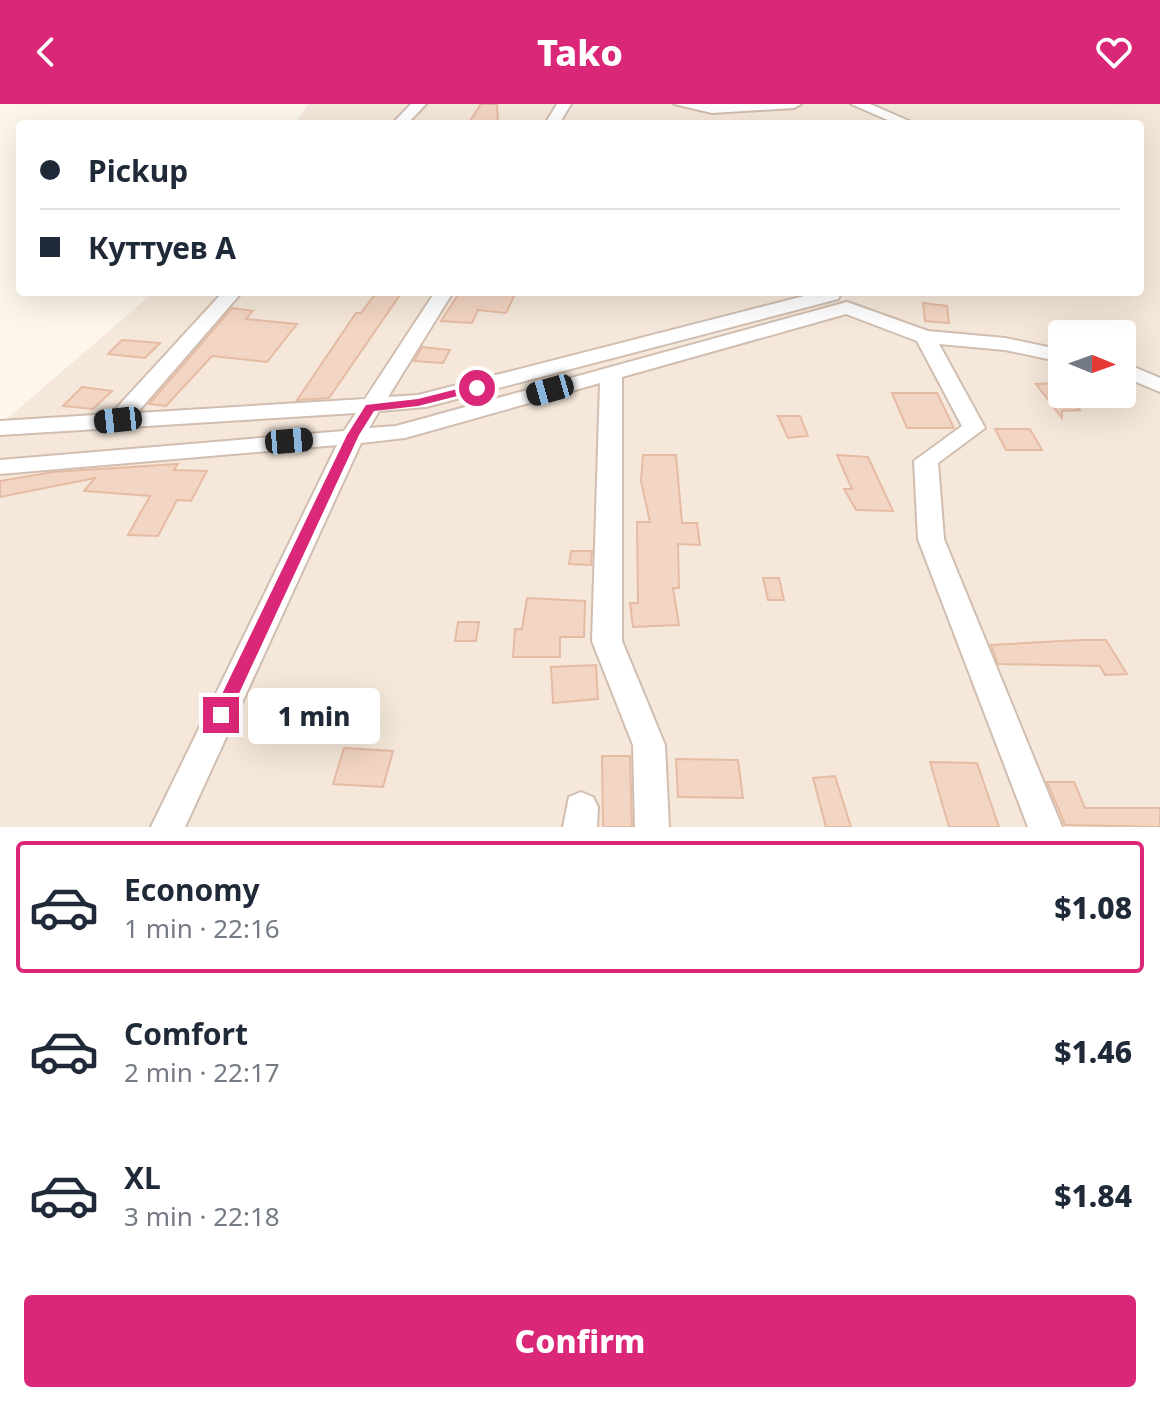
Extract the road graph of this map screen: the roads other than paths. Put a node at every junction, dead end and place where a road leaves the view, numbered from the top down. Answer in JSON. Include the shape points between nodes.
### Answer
{"nodes":[{"id":1,"x":419,"y":104,"type":"edge"},
{"id":2,"x":681,"y":104,"type":"edge"},
{"id":3,"x":794,"y":104,"type":"edge"},
{"id":4,"x":858,"y":104,"type":"edge"},
{"id":5,"x":403,"y":120,"type":"edge"},
{"id":6,"x":899,"y":120,"type":"edge"},
{"id":7,"x":229,"y":296,"type":"edge"},
{"id":8,"x":441,"y":296,"type":"edge"},
{"id":9,"x":826,"y":296,"type":"edge"},
{"id":10,"x":925,"y":337,"type":"junction"},
{"id":11,"x":1048,"y":353,"type":"edge"},
{"id":12,"x":611,"y":373,"type":"junction"},
{"id":13,"x":1136,"y":375,"type":"edge"},
{"id":14,"x":1160,"y":386,"type":"edge"},
{"id":15,"x":370,"y":408,"type":"junction"},
{"id":16,"x":118,"y":420,"type":"junction"},
{"id":17,"x":0,"y":428,"type":"edge"},
{"id":18,"x":353,"y":435,"type":"junction"},
{"id":19,"x":0,"y":467,"type":"edge"},
{"id":20,"x":168,"y":827,"type":"edge"},
{"id":21,"x":652,"y":827,"type":"edge"},
{"id":22,"x":1045,"y":827,"type":"edge"}],
"edges":[{"from":1,"to":5,"type":"street"},
{"from":2,"to":3,"type":"street","via":[[712,109]]},
{"from":4,"to":6,"type":"street"},
{"from":7,"to":16,"type":"street"},
{"from":8,"to":15,"type":"street"},
{"from":9,"to":15,"type":"street","via":[[418,402]]},
{"from":10,"to":11,"type":"street"},
{"from":10,"to":12,"type":"street","via":[[847,308]]},
{"from":10,"to":22,"type":"street","via":[[974,428],[926,461],[931,539]]},
{"from":12,"to":18,"type":"street","via":[[397,433]]},
{"from":12,"to":21,"type":"street","via":[[607,641],[649,745]]},
{"from":13,"to":14,"type":"street"},
{"from":15,"to":16,"type":"street"},
{"from":15,"to":18,"type":"street"},
{"from":16,"to":17,"type":"street"},
{"from":18,"to":19,"type":"street"},
{"from":18,"to":20,"type":"street"}]}
